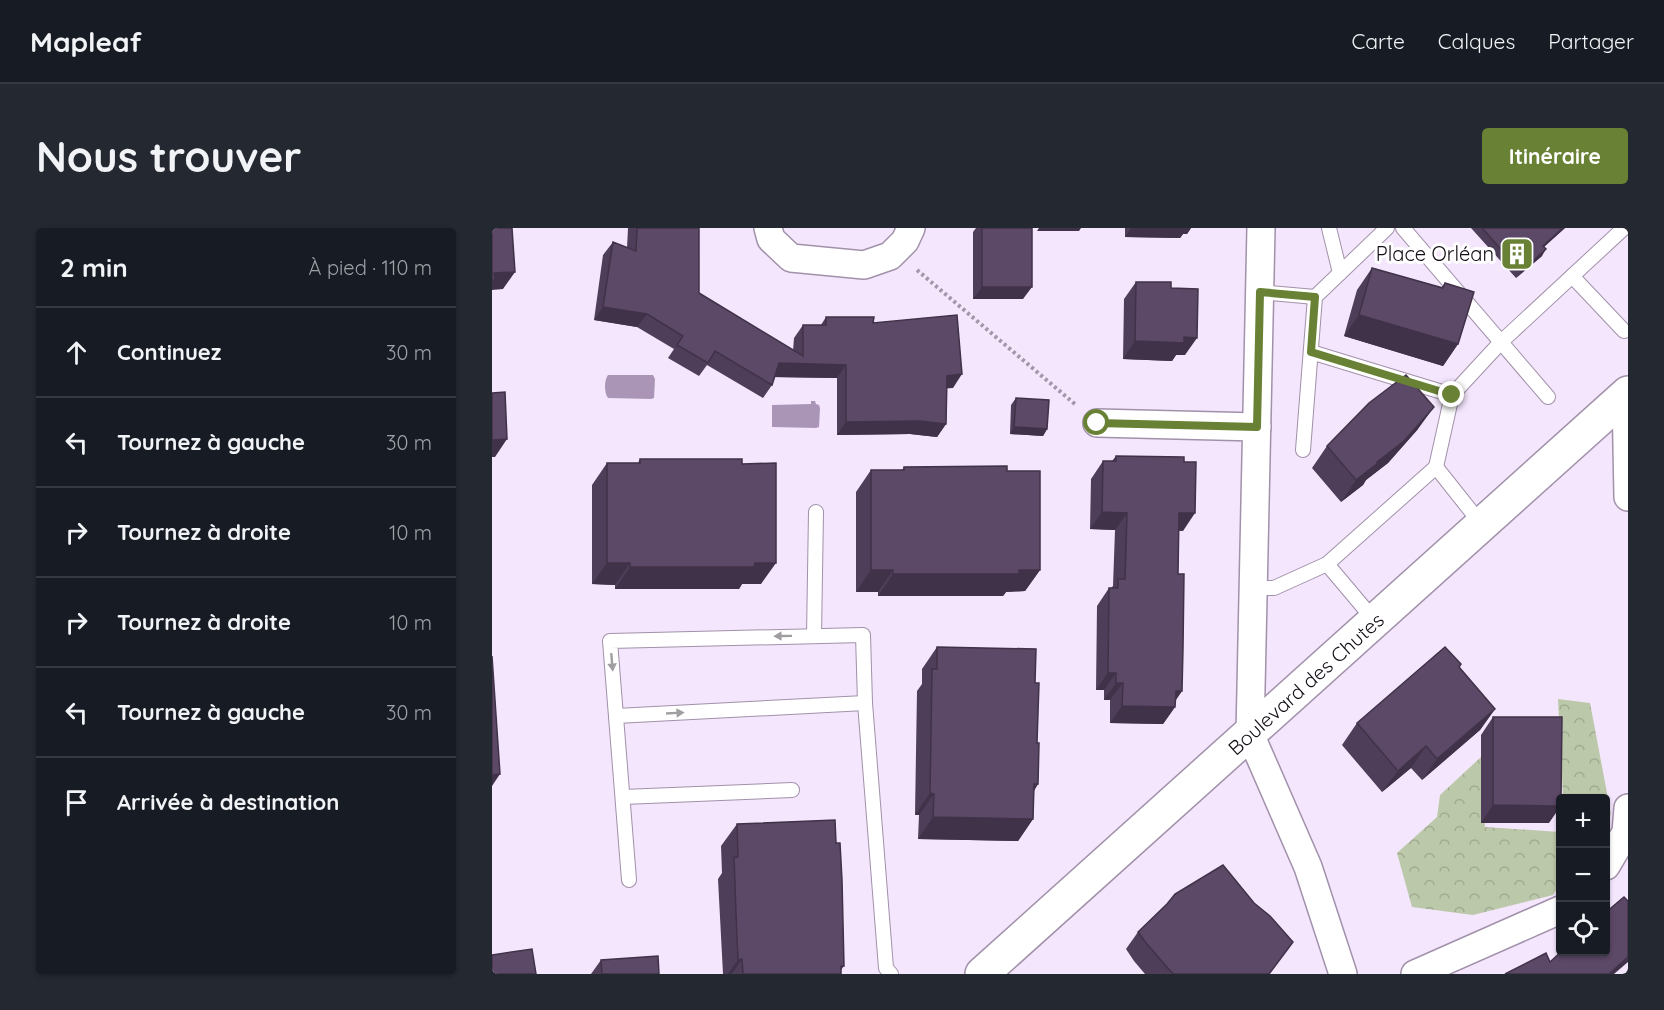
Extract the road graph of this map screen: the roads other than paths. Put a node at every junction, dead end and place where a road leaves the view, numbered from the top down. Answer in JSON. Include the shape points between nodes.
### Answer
{"nodes":[{"id":1,"x":768,"y":228,"type":"edge"},
{"id":2,"x":911,"y":228,"type":"edge"},
{"id":3,"x":1261,"y":228,"type":"edge"},
{"id":4,"x":1329,"y":228,"type":"edge"},
{"id":5,"x":1387,"y":228,"type":"edge"},
{"id":6,"x":1403,"y":228,"type":"edge"},
{"id":7,"x":1624,"y":228,"type":"edge"},
{"id":8,"x":1340,"y":273,"type":"junction"},
{"id":9,"x":1572,"y":276,"type":"junction"},
{"id":10,"x":1260,"y":292,"type":"junction"},
{"id":11,"x":1315,"y":297,"type":"junction"},
{"id":12,"x":1624,"y":330,"type":"dead end"},
{"id":13,"x":1501,"y":342,"type":"junction"},
{"id":14,"x":1311,"y":352,"type":"junction"},
{"id":15,"x":1627,"y":394,"type":"edge"},
{"id":16,"x":1452,"y":395,"type":"junction"},
{"id":17,"x":1548,"y":397,"type":"dead end"},
{"id":18,"x":1097,"y":423,"type":"road end"},
{"id":19,"x":1257,"y":427,"type":"junction"},
{"id":20,"x":1303,"y":450,"type":"dead end"},
{"id":21,"x":1436,"y":467,"type":"junction"},
{"id":22,"x":1628,"y":497,"type":"edge"},
{"id":23,"x":816,"y":512,"type":"dead end"},
{"id":24,"x":1482,"y":525,"type":"junction"},
{"id":25,"x":1326,"y":564,"type":"junction"},
{"id":26,"x":1254,"y":588,"type":"junction"},
{"id":27,"x":1376,"y":621,"type":"junction"},
{"id":28,"x":814,"y":636,"type":"junction"},
{"id":29,"x":865,"y":703,"type":"junction"},
{"id":30,"x":616,"y":716,"type":"junction"},
{"id":31,"x":1250,"y":734,"type":"junction"},
{"id":32,"x":792,"y":790,"type":"dead end"},
{"id":33,"x":622,"y":797,"type":"junction"},
{"id":34,"x":1628,"y":808,"type":"edge"},
{"id":35,"x":1610,"y":858,"type":"edge"},
{"id":36,"x":629,"y":880,"type":"dead end"},
{"id":37,"x":1556,"y":912,"type":"edge"},
{"id":38,"x":891,"y":974,"type":"edge"},
{"id":39,"x":982,"y":974,"type":"edge"},
{"id":40,"x":1343,"y":974,"type":"edge"},
{"id":41,"x":1415,"y":974,"type":"edge"}],
"edges":[{"from":1,"to":2,"type":"street","via":[[771,239],[791,258],[864,265],[890,256]]},
{"from":3,"to":10,"type":"street"},
{"from":4,"to":8,"type":"lane"},
{"from":5,"to":8,"type":"lane"},
{"from":6,"to":13,"type":"lane"},
{"from":7,"to":9,"type":"lane"},
{"from":8,"to":11,"type":"lane"},
{"from":9,"to":12,"type":"lane"},
{"from":9,"to":13,"type":"lane"},
{"from":10,"to":11,"type":"lane"},
{"from":10,"to":19,"type":"street"},
{"from":11,"to":14,"type":"lane"},
{"from":13,"to":16,"type":"lane"},
{"from":13,"to":17,"type":"lane"},
{"from":14,"to":16,"type":"lane"},
{"from":14,"to":20,"type":"lane"},
{"from":15,"to":22,"type":"street"},
{"from":15,"to":24,"type":"street","name":"Boulevard des Chutes"},
{"from":16,"to":21,"type":"lane"},
{"from":18,"to":19,"type":"street"},
{"from":19,"to":26,"type":"street"},
{"from":21,"to":24,"type":"lane"},
{"from":21,"to":25,"type":"lane"},
{"from":23,"to":28,"type":"lane"},
{"from":24,"to":27,"type":"street","name":"Boulevard des Chutes"},
{"from":25,"to":26,"type":"lane","via":[[1274,588]]},
{"from":25,"to":27,"type":"lane"},
{"from":26,"to":31,"type":"street"},
{"from":27,"to":31,"type":"street","name":"Boulevard des Chutes"},
{"from":28,"to":29,"type":"lane","via":[[863,634]]},
{"from":28,"to":30,"type":"lane","one_way":true,"via":[[610,641]]},
{"from":30,"to":29,"type":"lane","one_way":true},
{"from":29,"to":38,"type":"lane","via":[[886,968]]},
{"from":30,"to":33,"type":"lane"},
{"from":31,"to":39,"type":"street","name":"Boulevard des Chutes"},
{"from":31,"to":40,"type":"street","via":[[1308,867]]},
{"from":32,"to":33,"type":"lane"},
{"from":33,"to":36,"type":"lane"},
{"from":34,"to":35,"type":"street","via":[[1626,832]]},
{"from":37,"to":41,"type":"street"}]}
